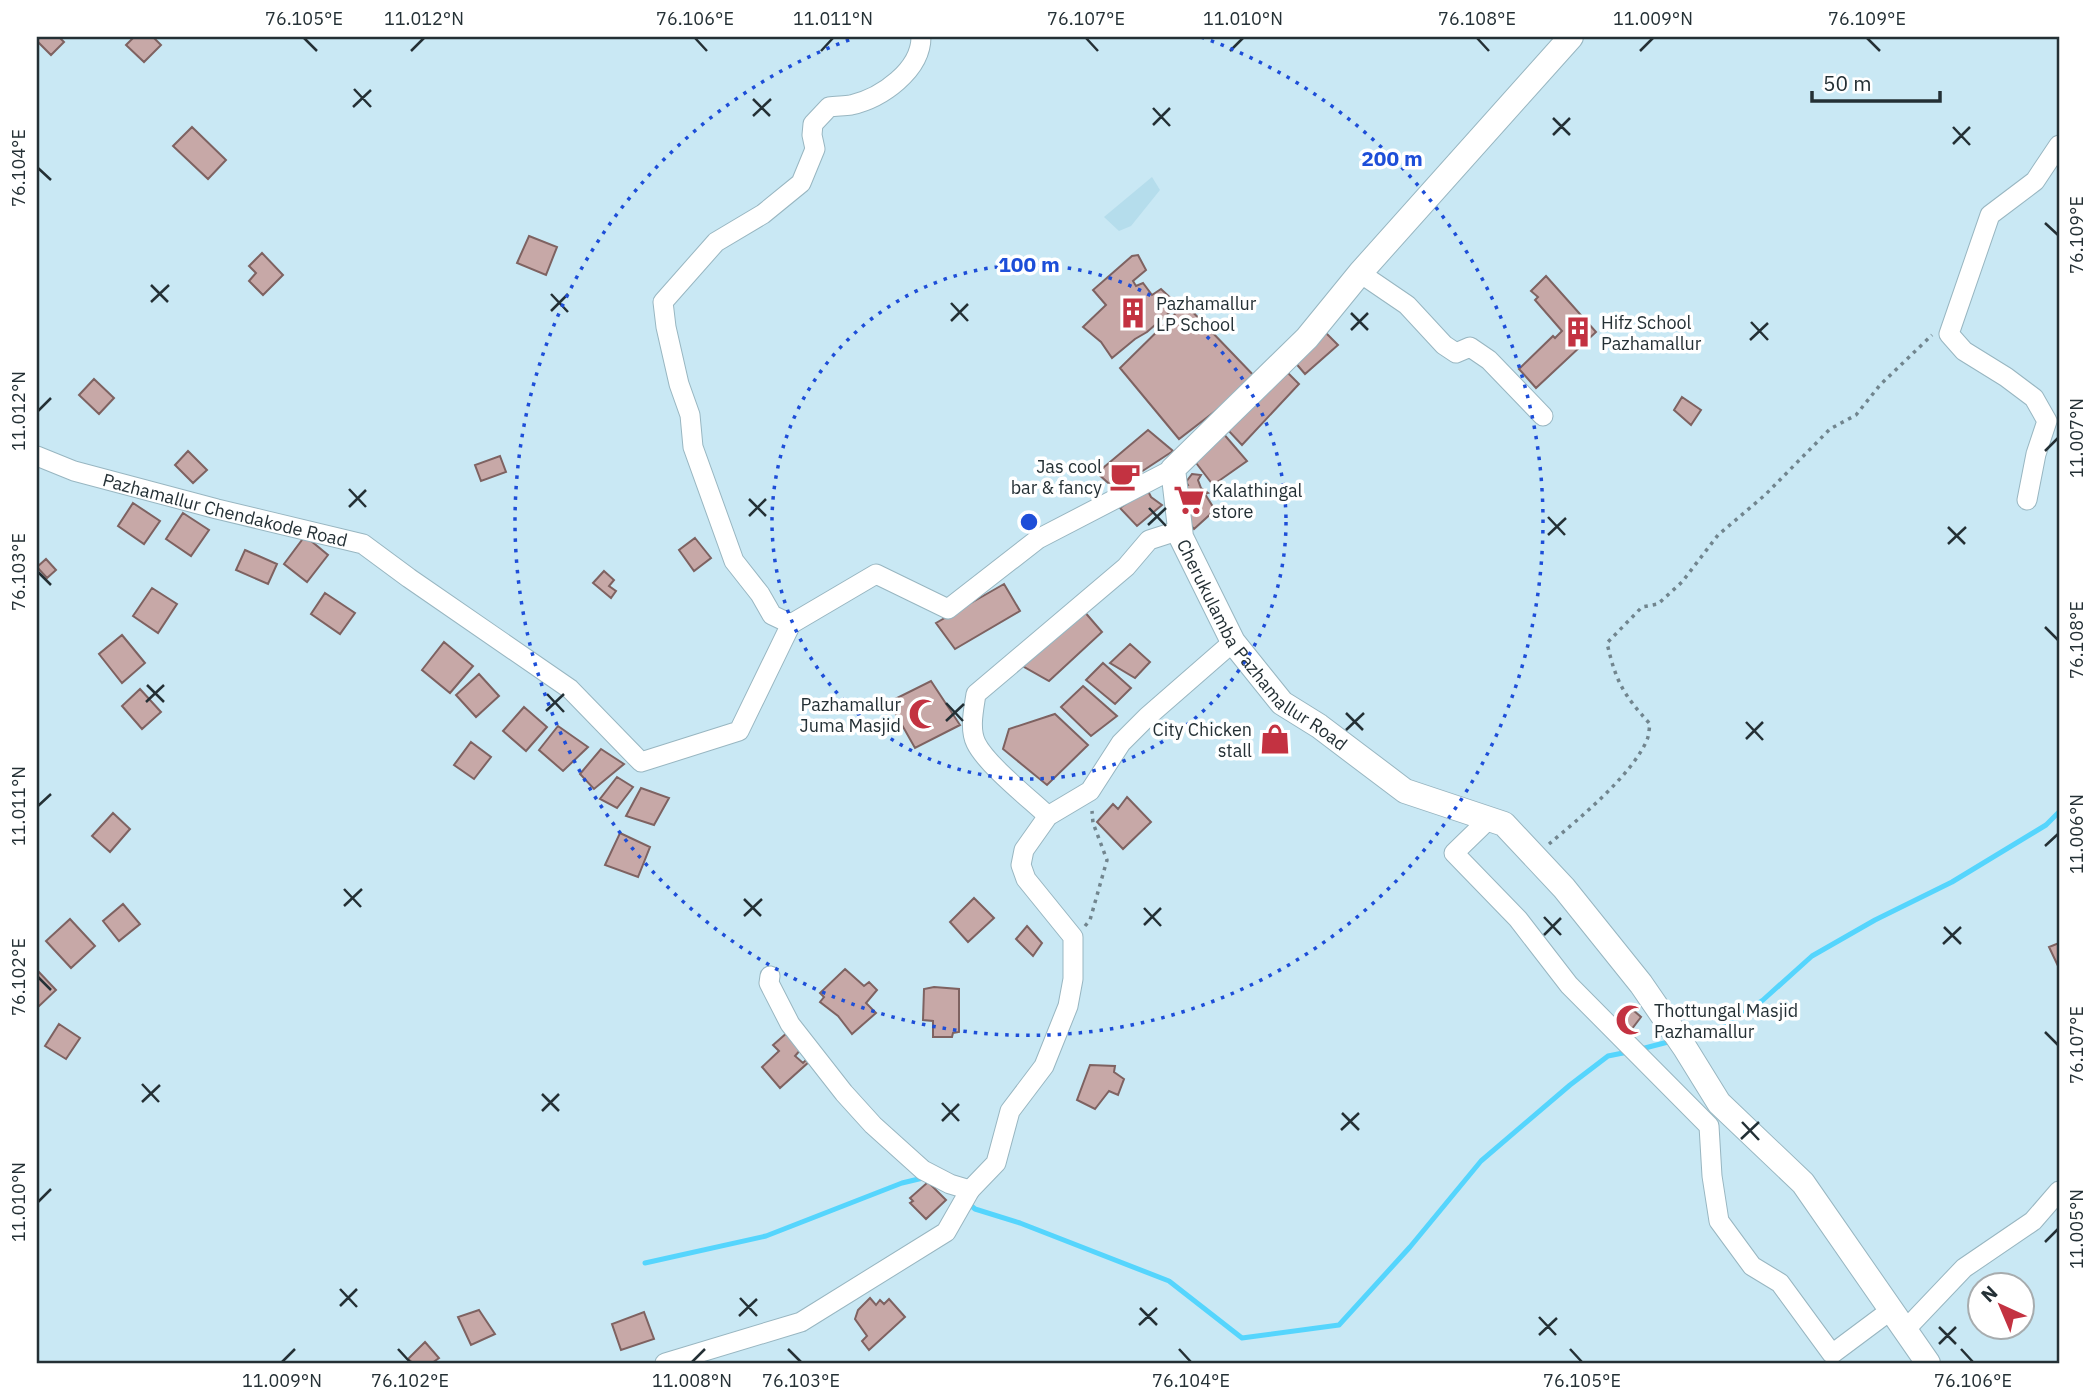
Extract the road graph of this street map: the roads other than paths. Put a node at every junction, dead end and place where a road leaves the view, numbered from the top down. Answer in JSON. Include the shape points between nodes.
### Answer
{"nodes":[{"id":1,"x":921,"y":37,"type":"edge"},
{"id":2,"x":1571,"y":37,"type":"edge"},
{"id":3,"x":2059,"y":145,"type":"edge"},
{"id":4,"x":1360,"y":274,"type":"junction"},
{"id":5,"x":1543,"y":416,"type":"dead end"},
{"id":6,"x":37,"y":456,"type":"edge"},
{"id":7,"x":1173,"y":469,"type":"junction"},
{"id":8,"x":2026,"y":500,"type":"dead end"},
{"id":9,"x":1180,"y":530,"type":"junction"},
{"id":10,"x":791,"y":624,"type":"junction"},
{"id":11,"x":1234,"y":642,"type":"junction"},
{"id":12,"x":1048,"y":816,"type":"junction"},
{"id":13,"x":1489,"y":819,"type":"junction"},
{"id":14,"x":769,"y":976,"type":"dead end"},
{"id":15,"x":970,"y":1191,"type":"junction"},
{"id":16,"x":2059,"y":1191,"type":"edge"},
{"id":17,"x":1898,"y":1320,"type":"junction"},
{"id":18,"x":665,"y":1363,"type":"edge"},
{"id":19,"x":1928,"y":1363,"type":"edge"}],
"edges":[{"from":1,"to":10,"type":"street","via":[[921,49],[907,72],[881,92],[852,105],[829,107],[813,124],[815,149],[801,183],[763,214],[716,242],[663,302],[678,384],[690,415],[693,447],[734,561],[772,615]]},
{"from":2,"to":4,"type":"street"},
{"from":3,"to":8,"type":"street","via":[[2035,181],[1990,215],[1949,334],[1964,351],[2034,398],[2048,421]]},
{"from":4,"to":5,"type":"street","via":[[1406,305],[1455,353],[1470,347],[1489,360]]},
{"from":4,"to":7,"type":"street","via":[[1307,338]]},
{"from":6,"to":10,"type":"street","name":"Pazhamallur Chendakode Road","via":[[74,471],[363,544],[570,689],[641,762],[739,731]]},
{"from":7,"to":9,"type":"street","name":"Cherukulamba Pazhamallur Road"},
{"from":7,"to":10,"type":"street","via":[[1038,539],[948,609],[876,574]]},
{"from":9,"to":11,"type":"street","name":"Cherukulamba Pazhamallur Road"},
{"from":9,"to":12,"type":"street","via":[[1149,540],[1126,566],[976,694],[975,742]]},
{"from":11,"to":12,"type":"street","via":[[1121,743],[1090,791]]},
{"from":11,"to":13,"type":"street","name":"Cherukulamba Pazhamallur Road","via":[[1282,703],[1405,791]]},
{"from":12,"to":15,"type":"street","via":[[1024,850],[1021,865],[1041,900],[1073,937],[1068,1006],[1044,1066],[1010,1111],[996,1163]]},
{"from":13,"to":17,"type":"street","name":"Cherukulamba Pazhamallur Road","via":[[1504,824],[1564,888],[1641,984],[1719,1103],[1803,1183]]},
{"from":13,"to":17,"type":"street","via":[[1454,853],[1518,919],[1569,985],[1709,1126],[1719,1221],[1752,1266],[1780,1283],[1832,1354]]},
{"from":14,"to":15,"type":"street","via":[[790,1024],[873,1125],[923,1170]]},
{"from":15,"to":18,"type":"street","via":[[946,1231],[801,1322]]},
{"from":16,"to":17,"type":"street","via":[[2033,1221]]},
{"from":17,"to":19,"type":"street","name":"Cherukulamba Pazhamallur Road"}]}
